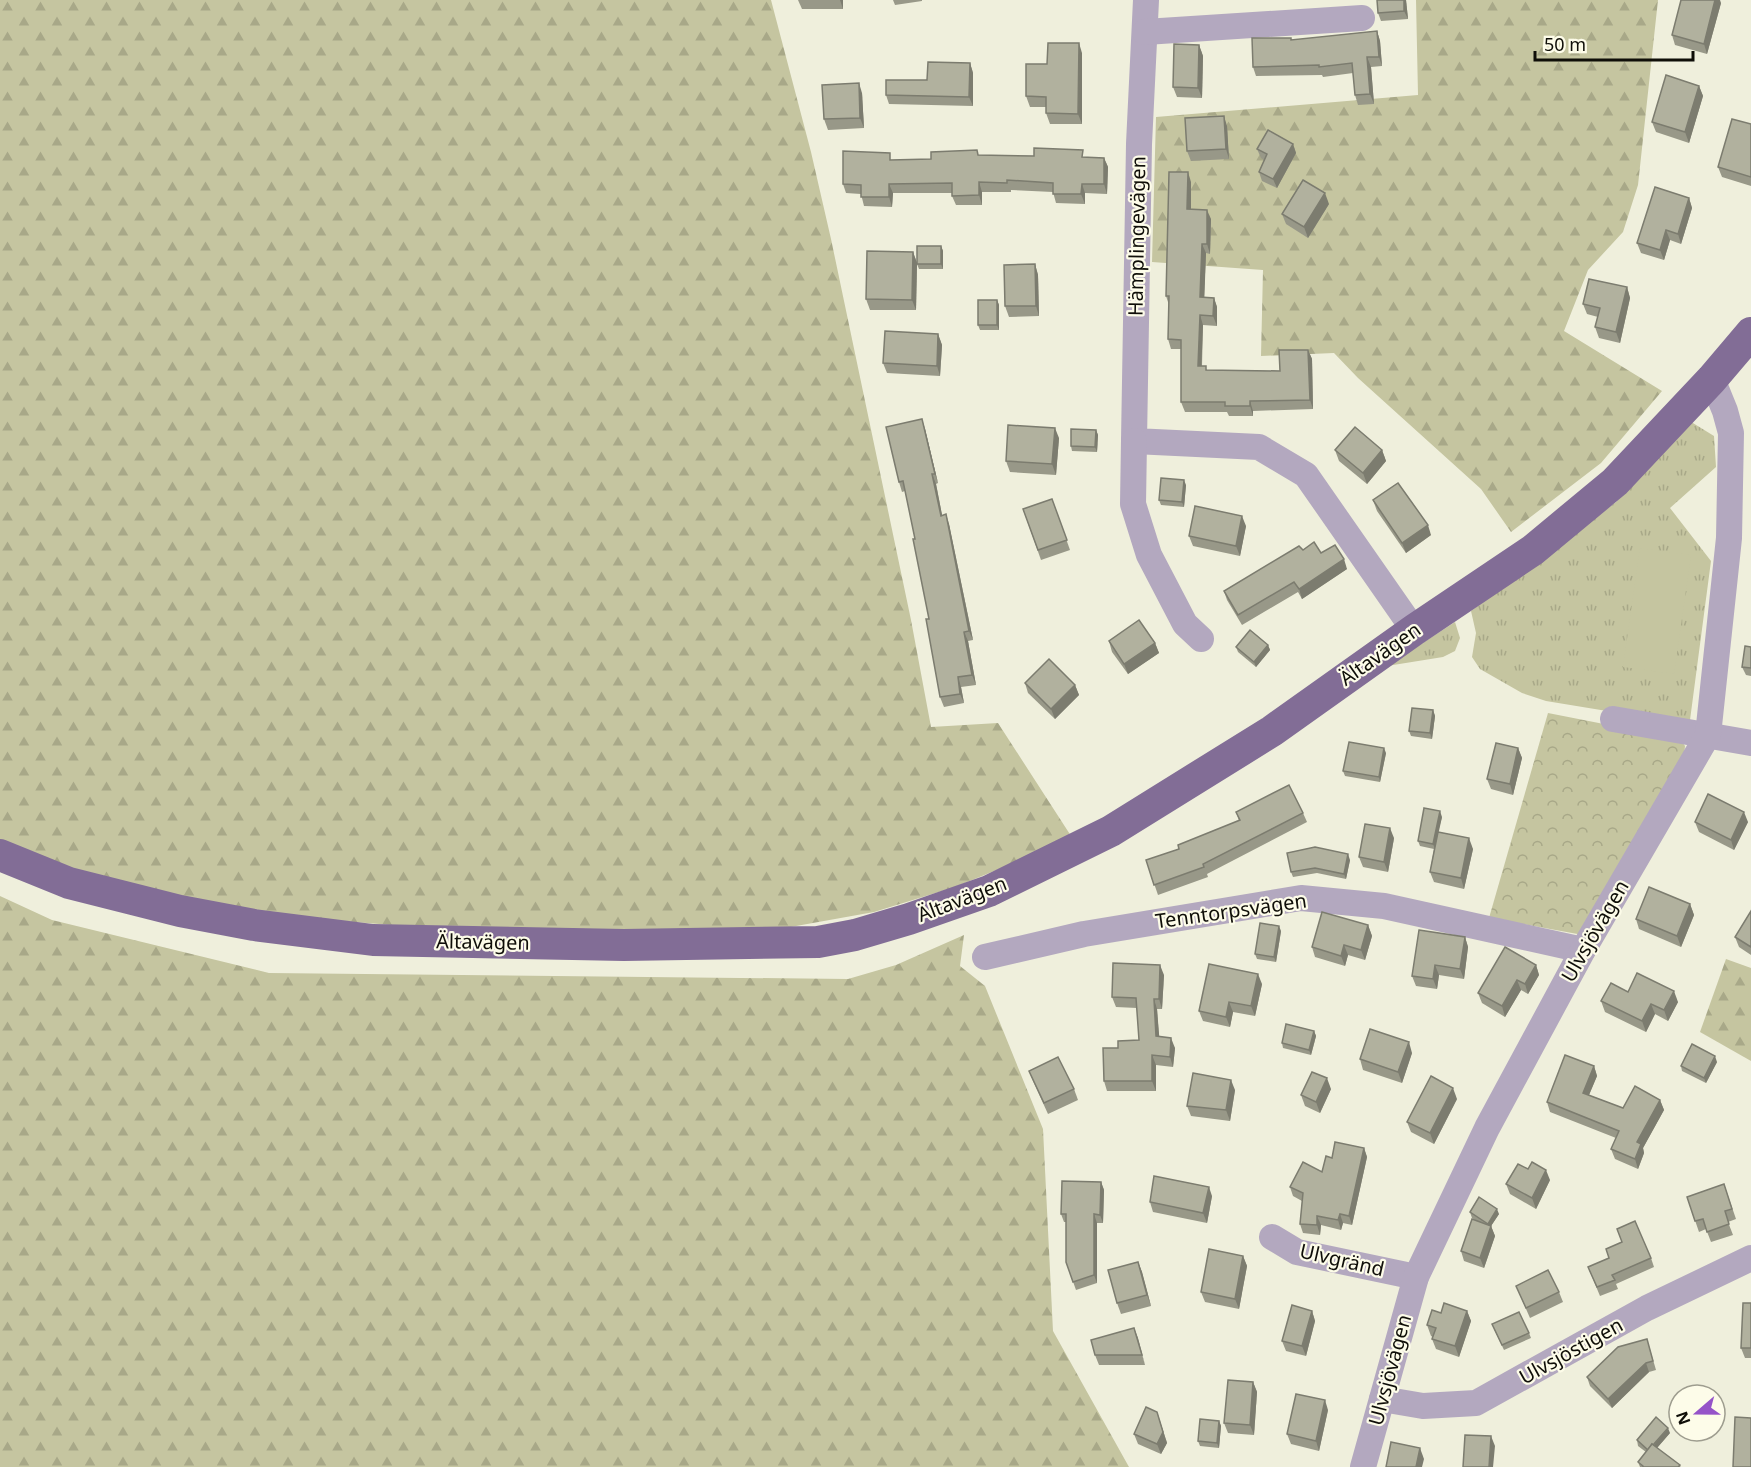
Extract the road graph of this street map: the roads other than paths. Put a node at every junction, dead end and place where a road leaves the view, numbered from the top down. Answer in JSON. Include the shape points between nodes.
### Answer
{"nodes":[{"id":1,"x":1146,"y":0,"type":"edge"},
{"id":2,"x":1362,"y":18,"type":"dead end"},
{"id":3,"x":1145,"y":32,"type":"junction"},
{"id":4,"x":1751,"y":333,"type":"edge"},
{"id":5,"x":1712,"y":379,"type":"junction"},
{"id":6,"x":1134,"y":441,"type":"junction"},
{"id":7,"x":1414,"y":630,"type":"junction"},
{"id":8,"x":1201,"y":639,"type":"dead end"},
{"id":9,"x":1613,"y":719,"type":"dead end"},
{"id":10,"x":1708,"y":735,"type":"junction"},
{"id":11,"x":1751,"y":743,"type":"edge"},
{"id":12,"x":0,"y":855,"type":"edge"},
{"id":13,"x":1583,"y":950,"type":"junction"},
{"id":14,"x":985,"y":957,"type":"dead end"},
{"id":15,"x":1272,"y":1237,"type":"dead end"},
{"id":16,"x":1751,"y":1258,"type":"edge"},
{"id":17,"x":1416,"y":1277,"type":"junction"},
{"id":18,"x":1382,"y":1399,"type":"junction"},
{"id":19,"x":1363,"y":1467,"type":"edge"}],
"edges":[{"from":1,"to":3,"type":"street","name":"Hämplingevägen"},
{"from":2,"to":3,"type":"street"},
{"from":3,"to":6,"type":"street","name":"Hämplingevägen","via":[[1138,178]]},
{"from":4,"to":5,"type":"main road","name":"Ältavägen"},
{"from":5,"to":7,"type":"main road","name":"Ältavägen","via":[[1606,490],[1533,550]]},
{"from":5,"to":10,"type":"street","name":"Ulvsjövägen","via":[[1731,433],[1729,538]]},
{"from":6,"to":7,"type":"street","via":[[1259,447],[1306,475]]},
{"from":6,"to":8,"type":"street","name":"Hämplingevägen","via":[[1133,504],[1149,555],[1185,624]]},
{"from":7,"to":12,"type":"main road","name":"Ältavägen","via":[[1272,731],[1111,831],[989,891],[909,920],[818,942],[624,945],[373,940],[180,911],[69,883]]},
{"from":9,"to":10,"type":"street"},
{"from":10,"to":11,"type":"street"},
{"from":10,"to":13,"type":"street","name":"Ulvsjövägen"},
{"from":13,"to":14,"type":"street","name":"Tenntorpsvägen","via":[[1384,906],[1301,898],[1084,934]]},
{"from":13,"to":17,"type":"street","name":"Ulvsjövägen","via":[[1487,1128]]},
{"from":15,"to":17,"type":"street","name":"Ulvgränd","via":[[1297,1252]]},
{"from":16,"to":18,"type":"street","name":"Ulvsjöstigen","via":[[1647,1308],[1476,1403],[1423,1407]]},
{"from":17,"to":18,"type":"street","name":"Ulvsjövägen"},
{"from":18,"to":19,"type":"street","name":"Ulvsjövägen"}]}
